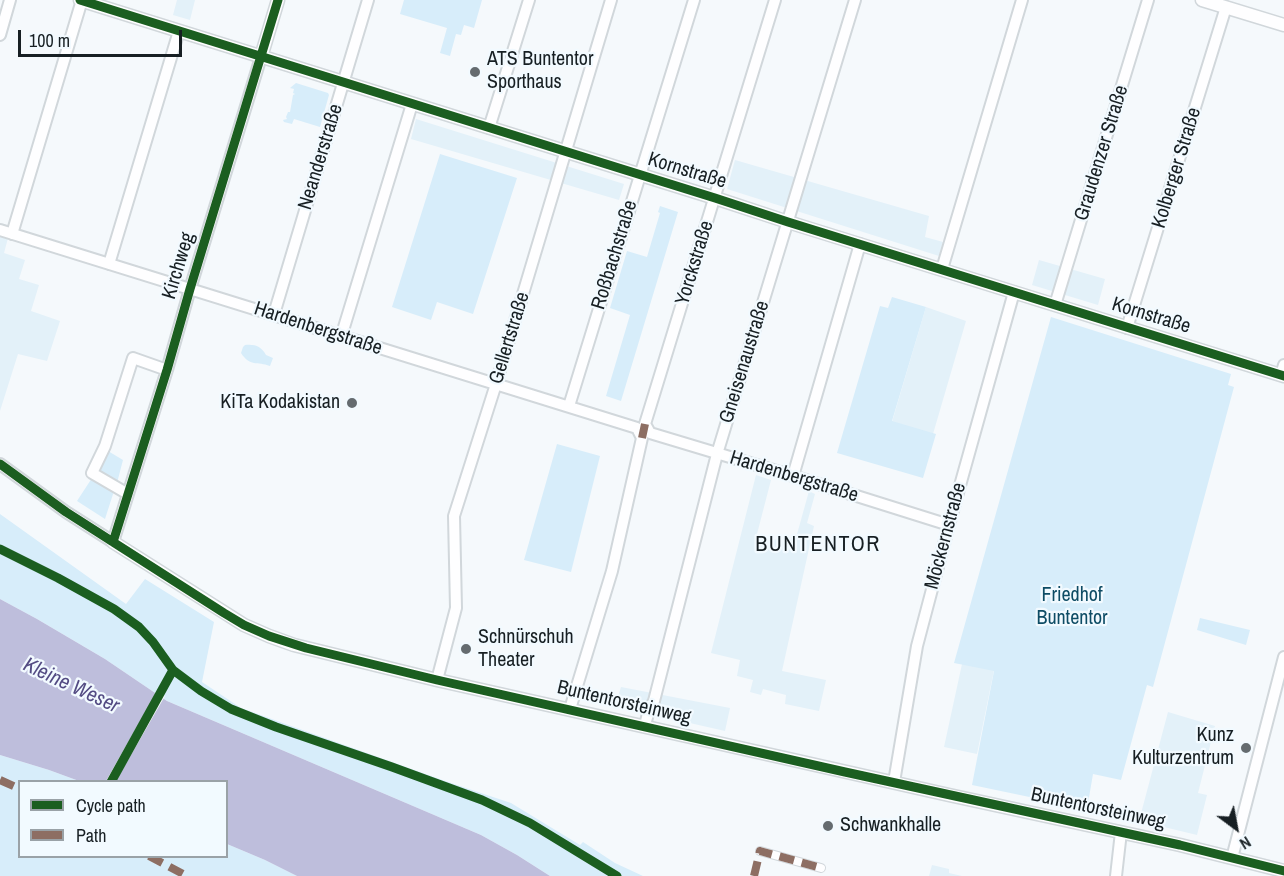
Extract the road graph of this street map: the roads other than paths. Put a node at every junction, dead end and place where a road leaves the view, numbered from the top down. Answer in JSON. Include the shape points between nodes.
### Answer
{"nodes":[{"id":1,"x":10,"y":0,"type":"edge"},
{"id":2,"x":81,"y":0,"type":"edge"},
{"id":3,"x":278,"y":0,"type":"edge"},
{"id":4,"x":368,"y":0,"type":"edge"},
{"id":5,"x":529,"y":0,"type":"edge"},
{"id":6,"x":611,"y":0,"type":"edge"},
{"id":7,"x":694,"y":0,"type":"edge"},
{"id":8,"x":775,"y":0,"type":"edge"},
{"id":9,"x":855,"y":0,"type":"edge"},
{"id":10,"x":1022,"y":0,"type":"edge"},
{"id":11,"x":1148,"y":0,"type":"edge"},
{"id":12,"x":1202,"y":0,"type":"edge"},
{"id":13,"x":1226,"y":7,"type":"junction"},
{"id":14,"x":1284,"y":25,"type":"edge"},
{"id":15,"x":179,"y":31,"type":"junction"},
{"id":16,"x":0,"y":35,"type":"edge"},
{"id":17,"x":261,"y":57,"type":"junction"},
{"id":18,"x":343,"y":83,"type":"junction"},
{"id":19,"x":412,"y":104,"type":"junction"},
{"id":20,"x":489,"y":128,"type":"junction"},
{"id":21,"x":565,"y":152,"type":"junction"},
{"id":22,"x":639,"y":175,"type":"junction"},
{"id":23,"x":715,"y":198,"type":"junction"},
{"id":24,"x":788,"y":222,"type":"junction"},
{"id":25,"x":0,"y":230,"type":"edge"},
{"id":26,"x":12,"y":234,"type":"junction"},
{"id":27,"x":860,"y":244,"type":"junction"},
{"id":28,"x":109,"y":264,"type":"junction"},
{"id":29,"x":942,"y":269,"type":"junction"},
{"id":30,"x":190,"y":289,"type":"junction"},
{"id":31,"x":1014,"y":292,"type":"junction"},
{"id":32,"x":1055,"y":305,"type":"junction"},
{"id":33,"x":274,"y":314,"type":"junction"},
{"id":34,"x":1127,"y":328,"type":"junction"},
{"id":35,"x":341,"y":337,"type":"junction"},
{"id":36,"x":168,"y":370,"type":"junction"},
{"id":37,"x":1283,"y":372,"type":"edge"},
{"id":38,"x":496,"y":384,"type":"junction"},
{"id":39,"x":569,"y":406,"type":"junction"},
{"id":40,"x":641,"y":426,"type":"junction"},
{"id":41,"x":717,"y":454,"type":"junction"},
{"id":42,"x":0,"y":464,"type":"edge"},
{"id":43,"x":793,"y":476,"type":"junction"},
{"id":44,"x":128,"y":494,"type":"junction"},
{"id":45,"x":949,"y":525,"type":"junction"},
{"id":46,"x":113,"y":542,"type":"junction"},
{"id":47,"x":1284,"y":657,"type":"edge"},
{"id":48,"x":436,"y":680,"type":"junction"},
{"id":49,"x":570,"y":710,"type":"junction"},
{"id":50,"x":645,"y":725,"type":"junction"},
{"id":51,"x":894,"y":782,"type":"junction"},
{"id":52,"x":1121,"y":832,"type":"junction"},
{"id":53,"x":760,"y":851,"type":"dead end"},
{"id":54,"x":1232,"y":858,"type":"junction"},
{"id":55,"x":821,"y":868,"type":"dead end"},
{"id":56,"x":1284,"y":871,"type":"edge"},
{"id":57,"x":1116,"y":876,"type":"edge"}],
"edges":[{"from":1,"to":16,"type":"street"},
{"from":2,"to":15,"type":"street","name":"Kornstraße"},
{"from":2,"to":26,"type":"street"},
{"from":3,"to":17,"type":"street","name":"Kirchweg"},
{"from":4,"to":18,"type":"street","name":"Neanderstraße"},
{"from":5,"to":20,"type":"street"},
{"from":6,"to":21,"type":"street","name":"Gellertstraße"},
{"from":7,"to":22,"type":"street","name":"Roßbachstraße"},
{"from":8,"to":23,"type":"street","name":"Yorckstraße"},
{"from":9,"to":24,"type":"street","name":"Gneisenaustraße"},
{"from":10,"to":29,"type":"street"},
{"from":11,"to":32,"type":"street","name":"Graudenzer Straße"},
{"from":12,"to":13,"type":"street"},
{"from":13,"to":14,"type":"street"},
{"from":13,"to":34,"type":"street","name":"Kolberger Straße"},
{"from":15,"to":17,"type":"street","name":"Kornstraße"},
{"from":15,"to":28,"type":"street"},
{"from":17,"to":18,"type":"street","name":"Kornstraße"},
{"from":17,"to":30,"type":"street","name":"Kirchweg"},
{"from":18,"to":19,"type":"street","name":"Kornstraße"},
{"from":18,"to":33,"type":"street","name":"Neanderstraße"},
{"from":19,"to":20,"type":"street","name":"Kornstraße"},
{"from":19,"to":35,"type":"street"},
{"from":20,"to":21,"type":"street","name":"Kornstraße"},
{"from":21,"to":22,"type":"street","name":"Kornstraße"},
{"from":21,"to":38,"type":"street","name":"Gellertstraße"},
{"from":22,"to":23,"type":"street","name":"Kornstraße"},
{"from":22,"to":39,"type":"street","name":"Roßbachstraße"},
{"from":23,"to":24,"type":"street","name":"Kornstraße"},
{"from":23,"to":40,"type":"street","name":"Yorckstraße"},
{"from":24,"to":27,"type":"street","name":"Kornstraße"},
{"from":24,"to":41,"type":"street","name":"Gneisenaustraße"},
{"from":25,"to":26,"type":"street","name":"Hardenbergstraße"},
{"from":26,"to":28,"type":"street","name":"Hardenbergstraße"},
{"from":27,"to":29,"type":"street","name":"Kornstraße"},
{"from":27,"to":43,"type":"street"},
{"from":28,"to":30,"type":"street","name":"Hardenbergstraße"},
{"from":29,"to":31,"type":"street","name":"Kornstraße"},
{"from":30,"to":33,"type":"street","name":"Hardenbergstraße"},
{"from":30,"to":36,"type":"street","name":"Kirchweg"},
{"from":31,"to":32,"type":"street","name":"Kornstraße"},
{"from":31,"to":45,"type":"street","name":"Möckernstraße"},
{"from":32,"to":34,"type":"street","name":"Kornstraße"},
{"from":33,"to":35,"type":"street","name":"Hardenbergstraße"},
{"from":34,"to":37,"type":"street","name":"Kornstraße"},
{"from":35,"to":38,"type":"street","name":"Hardenbergstraße"},
{"from":36,"to":44,"type":"street","name":"Kirchweg"},
{"from":36,"to":44,"type":"street","via":[[133,358],[105,446],[92,473]]},
{"from":38,"to":39,"type":"street","name":"Hardenbergstraße"},
{"from":38,"to":48,"type":"street","name":"Gellertstraße","via":[[454,516],[456,608]]},
{"from":39,"to":40,"type":"street","name":"Hardenbergstraße"},
{"from":40,"to":41,"type":"street","name":"Hardenbergstraße","via":[[650,433]]},
{"from":40,"to":49,"type":"street","name":"Yorckstraße","via":[[642,438],[612,571]]},
{"from":41,"to":43,"type":"street","name":"Hardenbergstraße"},
{"from":41,"to":50,"type":"street","name":"Gneisenaustraße"},
{"from":42,"to":46,"type":"street","name":"Buntentorsteinweg"},
{"from":43,"to":45,"type":"street","name":"Hardenbergstraße"},
{"from":44,"to":46,"type":"street","name":"Kirchweg"},
{"from":45,"to":51,"type":"street","name":"Möckernstraße","via":[[917,646]]},
{"from":46,"to":48,"type":"street","name":"Buntentorsteinweg","via":[[224,613],[269,636]]},
{"from":47,"to":54,"type":"street"},
{"from":48,"to":49,"type":"street","name":"Buntentorsteinweg"},
{"from":49,"to":50,"type":"street","name":"Buntentorsteinweg"},
{"from":50,"to":51,"type":"street","name":"Buntentorsteinweg"},
{"from":51,"to":52,"type":"street","name":"Buntentorsteinweg"},
{"from":52,"to":54,"type":"street","name":"Buntentorsteinweg"},
{"from":52,"to":57,"type":"street"},
{"from":53,"to":55,"type":"street"},
{"from":54,"to":56,"type":"street","name":"Buntentorsteinweg"}]}
